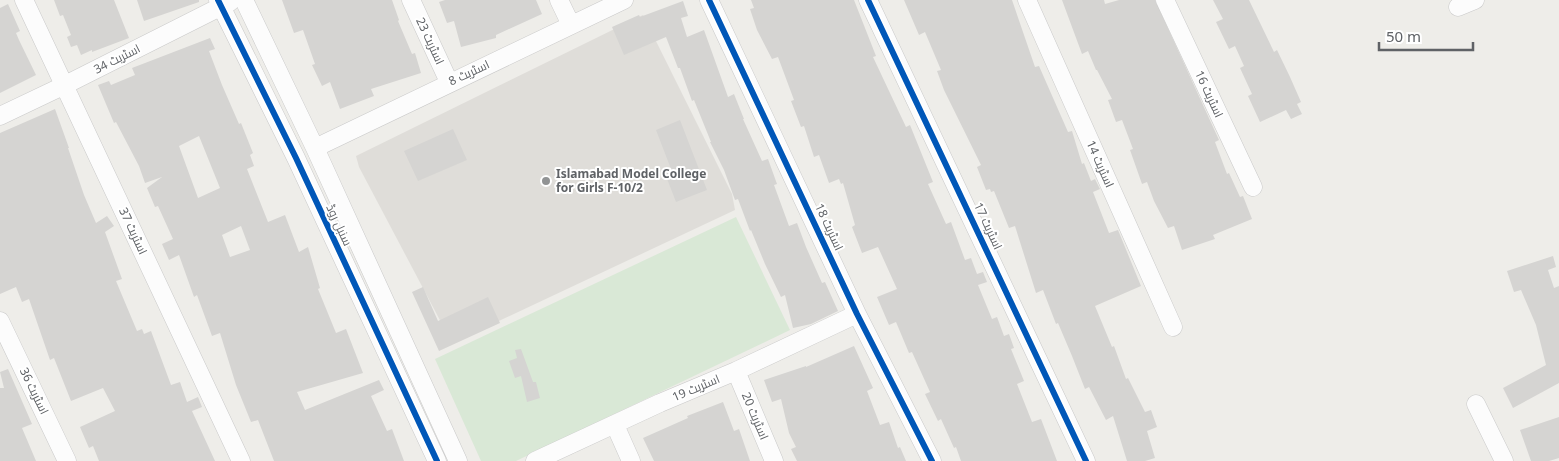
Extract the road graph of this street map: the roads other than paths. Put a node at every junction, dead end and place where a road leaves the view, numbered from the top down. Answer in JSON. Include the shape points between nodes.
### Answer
{"nodes":[{"id":1,"x":24,"y":0,"type":"edge"},
{"id":2,"x":244,"y":0,"type":"edge"},
{"id":3,"x":411,"y":0,"type":"edge"},
{"id":4,"x":559,"y":0,"type":"edge"},
{"id":5,"x":624,"y":0,"type":"edge"},
{"id":6,"x":709,"y":0,"type":"edge"},
{"id":7,"x":868,"y":0,"type":"edge"},
{"id":8,"x":1027,"y":0,"type":"edge"},
{"id":9,"x":1165,"y":0,"type":"edge"},
{"id":10,"x":1475,"y":0,"type":"edge"},
{"id":11,"x":224,"y":2,"type":"edge"},
{"id":12,"x":1458,"y":7,"type":"dead end"},
{"id":13,"x":571,"y":25,"type":"junction"},
{"id":14,"x":450,"y":82,"type":"junction"},
{"id":15,"x":65,"y":85,"type":"junction"},
{"id":16,"x":0,"y":116,"type":"edge"},
{"id":17,"x":315,"y":148,"type":"junction"},
{"id":18,"x":1253,"y":188,"type":"dead end"},
{"id":19,"x":857,"y":314,"type":"junction"},
{"id":20,"x":0,"y":321,"type":"edge"},
{"id":21,"x":1173,"y":327,"type":"dead end"},
{"id":22,"x":736,"y":371,"type":"junction"},
{"id":23,"x":1476,"y":404,"type":"dead end"},
{"id":24,"x":615,"y":425,"type":"junction"},
{"id":25,"x":442,"y":426,"type":"junction"},
{"id":26,"x":425,"y":434,"type":"junction"},
{"id":27,"x":68,"y":461,"type":"edge"},
{"id":28,"x":241,"y":461,"type":"edge"},
{"id":29,"x":437,"y":461,"type":"edge"},
{"id":30,"x":458,"y":461,"type":"edge"},
{"id":31,"x":536,"y":461,"type":"edge"},
{"id":32,"x":631,"y":461,"type":"edge"},
{"id":33,"x":774,"y":461,"type":"edge"},
{"id":34,"x":932,"y":461,"type":"edge"},
{"id":35,"x":1086,"y":461,"type":"edge"},
{"id":36,"x":1504,"y":461,"type":"edge"}],
"edges":[{"from":1,"to":15,"type":"street","name":"اسٹریٹ 37"},
{"from":2,"to":17,"type":"street","name":"سنبل روڈ"},
{"from":3,"to":14,"type":"street","name":"اسٹریٹ 23"},
{"from":4,"to":13,"type":"street"},
{"from":5,"to":13,"type":"street","name":"اسٹریٹ 8"},
{"from":6,"to":19,"type":"street","name":"اسٹریٹ 18"},
{"from":7,"to":35,"type":"street","name":"اسٹریٹ 17"},
{"from":8,"to":21,"type":"street","name":"اسٹریٹ 14"},
{"from":9,"to":18,"type":"street","name":"اسٹریٹ 16"},
{"from":10,"to":12,"type":"street"},
{"from":11,"to":15,"type":"street","name":"اسٹریٹ 34"},
{"from":11,"to":26,"type":"street","name":"سنبل روڈ"},
{"from":13,"to":14,"type":"street","name":"اسٹریٹ 8"},
{"from":14,"to":17,"type":"street","name":"اسٹریٹ 8"},
{"from":15,"to":16,"type":"street","name":"اسٹریٹ 34"},
{"from":15,"to":28,"type":"street","name":"اسٹریٹ 37"},
{"from":17,"to":25,"type":"street","name":"سنبل روڈ"},
{"from":19,"to":22,"type":"street","name":"اسٹریٹ 19"},
{"from":19,"to":34,"type":"street","name":"اسٹریٹ 18"},
{"from":20,"to":27,"type":"street","name":"اسٹریٹ 36"},
{"from":22,"to":24,"type":"street","name":"اسٹریٹ 19"},
{"from":22,"to":33,"type":"street","name":"اسٹریٹ 20"},
{"from":23,"to":36,"type":"street"},
{"from":24,"to":31,"type":"street","name":"اسٹریٹ 19"},
{"from":24,"to":32,"type":"street"},
{"from":25,"to":26,"type":"street"},
{"from":25,"to":30,"type":"street","name":"سنبل روڈ"},
{"from":26,"to":29,"type":"street","name":"سنبل روڈ"}]}
